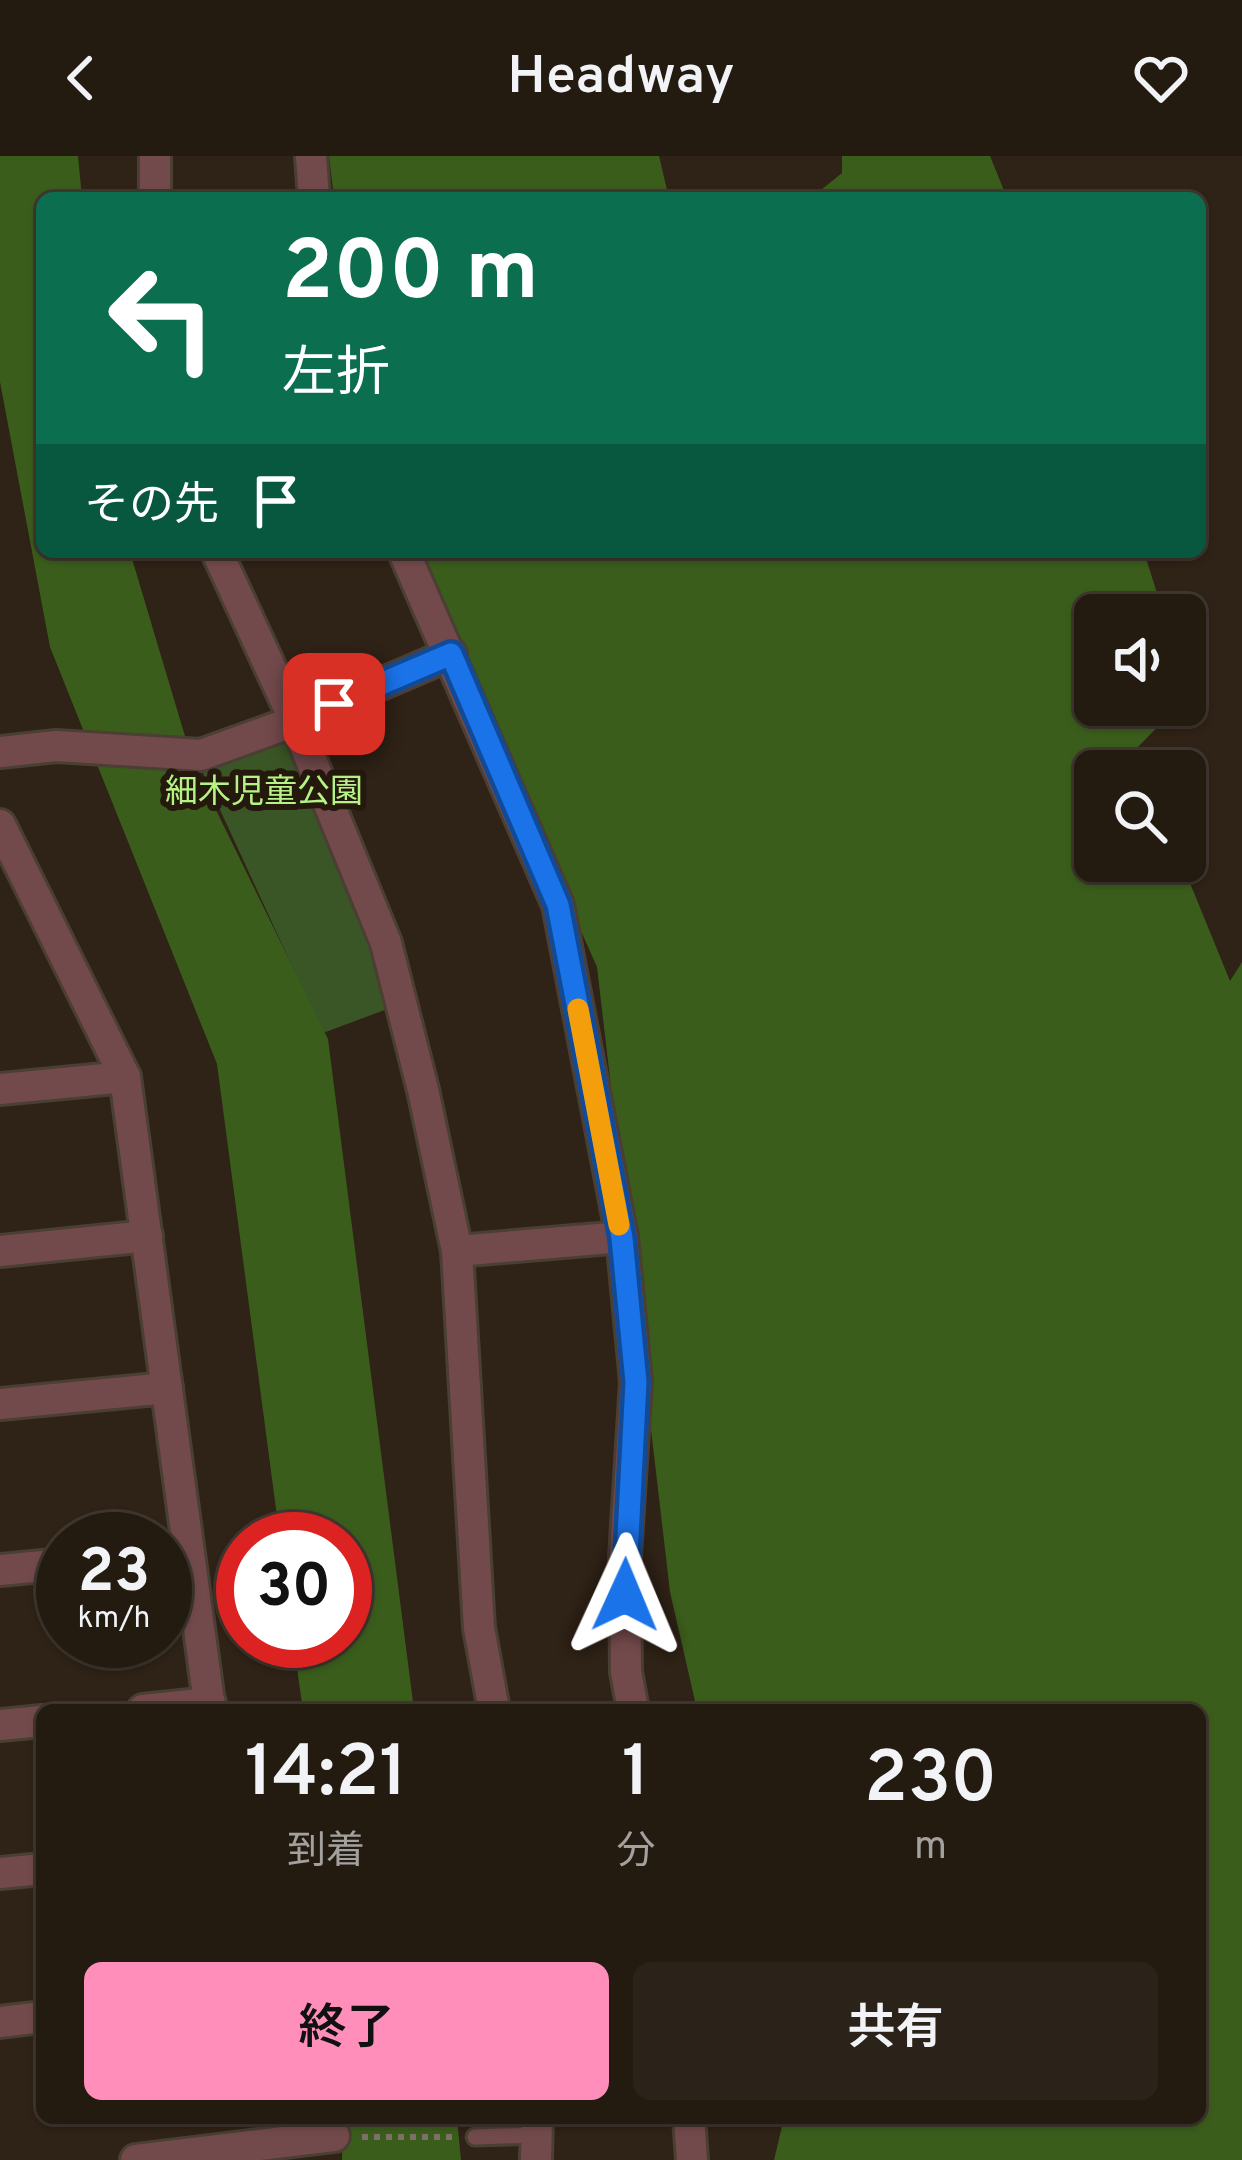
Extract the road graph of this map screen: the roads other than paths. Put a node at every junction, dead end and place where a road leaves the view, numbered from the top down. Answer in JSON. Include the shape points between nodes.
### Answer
{"nodes":[{"id":1,"x":155,"y":156,"type":"edge"},
{"id":2,"x":310,"y":156,"type":"edge"},
{"id":3,"x":155,"y":192,"type":"edge"},
{"id":4,"x":313,"y":192,"type":"edge"},
{"id":5,"x":220,"y":558,"type":"edge"},
{"id":6,"x":407,"y":558,"type":"edge"},
{"id":7,"x":451,"y":654,"type":"junction"},
{"id":8,"x":295,"y":722,"type":"junction"},
{"id":9,"x":0,"y":752,"type":"edge"},
{"id":10,"x":0,"y":825,"type":"edge"},
{"id":11,"x":125,"y":1077,"type":"junction"},
{"id":12,"x":0,"y":1089,"type":"edge"},
{"id":13,"x":146,"y":1236,"type":"junction"},
{"id":14,"x":622,"y":1238,"type":"junction"},
{"id":15,"x":0,"y":1251,"type":"edge"},
{"id":16,"x":458,"y":1251,"type":"junction"},
{"id":17,"x":167,"y":1388,"type":"junction"},
{"id":18,"x":0,"y":1404,"type":"edge"},
{"id":19,"x":175,"y":1512,"type":"edge"},
{"id":20,"x":36,"y":1567,"type":"edge"},
{"id":21,"x":0,"y":1570,"type":"edge"},
{"id":22,"x":192,"y":1622,"type":"edge"},
{"id":23,"x":210,"y":1704,"type":"edge"},
{"id":24,"x":493,"y":1704,"type":"edge"},
{"id":25,"x":632,"y":1704,"type":"edge"},
{"id":26,"x":36,"y":1722,"type":"edge"},
{"id":27,"x":0,"y":1725,"type":"edge"},
{"id":28,"x":36,"y":1870,"type":"edge"},
{"id":29,"x":0,"y":1873,"type":"edge"},
{"id":30,"x":36,"y":2018,"type":"edge"},
{"id":31,"x":0,"y":2022,"type":"edge"},
{"id":32,"x":689,"y":2124,"type":"edge"},
{"id":33,"x":267,"y":2130,"type":"edge"},
{"id":34,"x":334,"y":2137,"type":"road end"},
{"id":35,"x":475,"y":2137,"type":"road end"},
{"id":36,"x":537,"y":2138,"type":"edge"},
{"id":37,"x":136,"y":2160,"type":"edge"},
{"id":38,"x":692,"y":2160,"type":"edge"}],
"edges":[{"from":1,"to":3,"type":"street"},
{"from":2,"to":4,"type":"street"},
{"from":5,"to":8,"type":"street"},
{"from":6,"to":7,"type":"street"},
{"from":7,"to":8,"type":"street"},
{"from":7,"to":14,"type":"street","via":[[558,905]]},
{"from":8,"to":9,"type":"street","via":[[201,754],[56,746]]},
{"from":8,"to":16,"type":"street","via":[[386,943]]},
{"from":10,"to":11,"type":"street"},
{"from":11,"to":12,"type":"street"},
{"from":11,"to":13,"type":"street"},
{"from":13,"to":15,"type":"street"},
{"from":13,"to":17,"type":"street"},
{"from":14,"to":16,"type":"street"},
{"from":14,"to":25,"type":"street","via":[[636,1382],[625,1557]]},
{"from":16,"to":24,"type":"street","via":[[479,1628]]},
{"from":17,"to":18,"type":"street"},
{"from":17,"to":19,"type":"street"},
{"from":20,"to":21,"type":"street"},
{"from":22,"to":23,"type":"street"},
{"from":26,"to":27,"type":"street"},
{"from":28,"to":29,"type":"street"},
{"from":30,"to":31,"type":"street"},
{"from":32,"to":38,"type":"street"},
{"from":33,"to":34,"type":"street"},
{"from":33,"to":37,"type":"street"},
{"from":35,"to":36,"type":"lane"}]}
